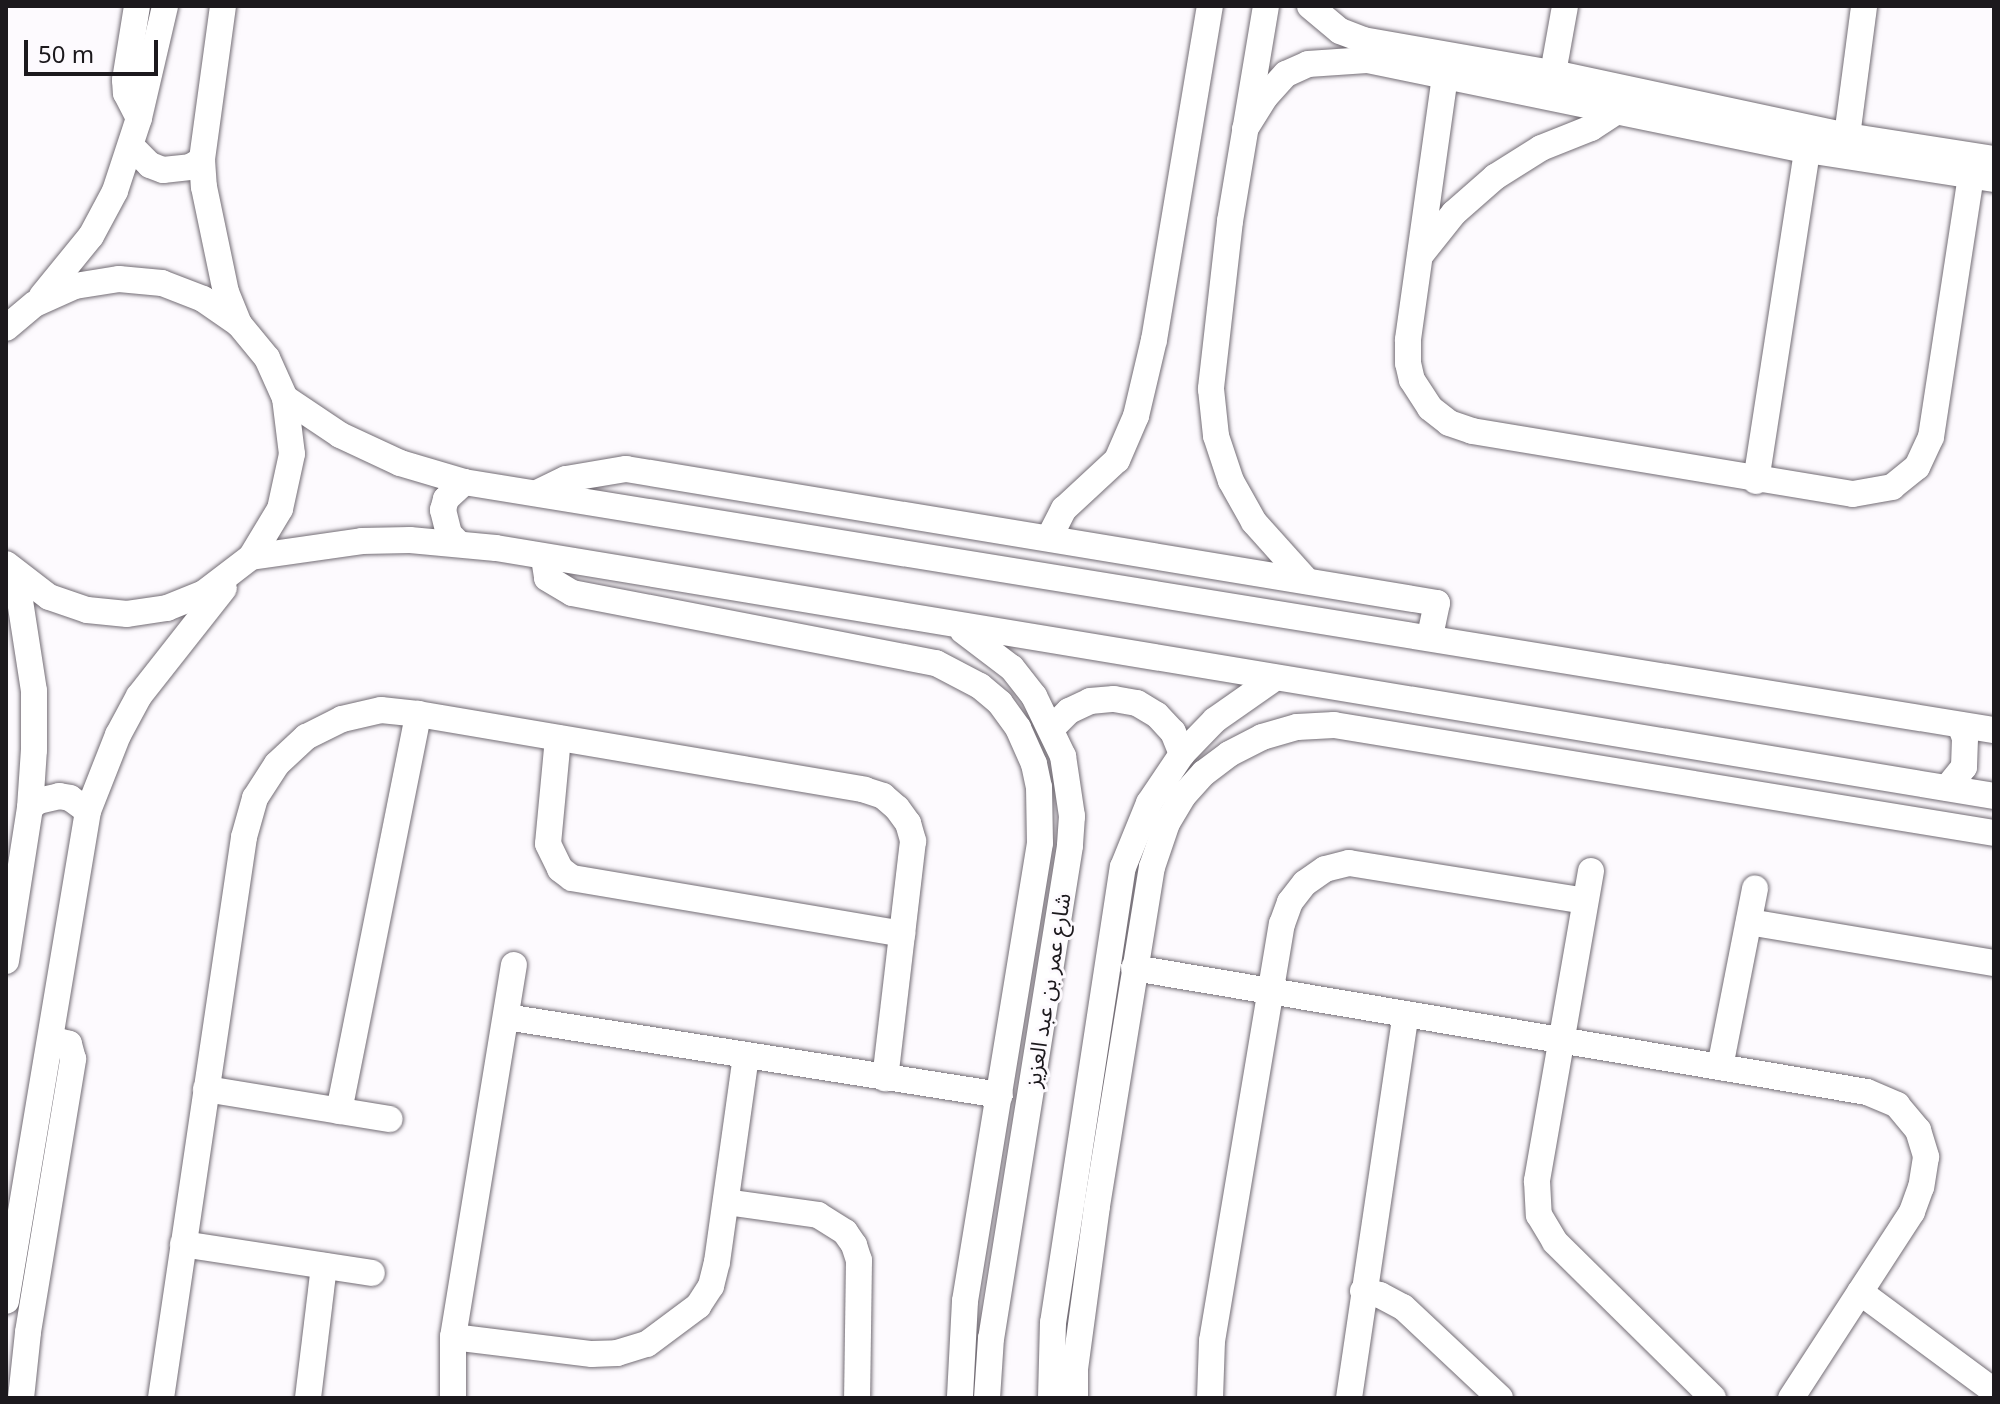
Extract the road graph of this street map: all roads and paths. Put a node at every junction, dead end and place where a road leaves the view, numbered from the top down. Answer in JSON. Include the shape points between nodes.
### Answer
{"nodes":[{"id":1,"x":137,"y":6,"type":"edge"},
{"id":2,"x":165,"y":6,"type":"edge"},
{"id":3,"x":223,"y":6,"type":"edge"},
{"id":4,"x":1210,"y":6,"type":"edge"},
{"id":5,"x":1266,"y":6,"type":"edge"},
{"id":6,"x":1310,"y":6,"type":"edge"},
{"id":7,"x":1565,"y":6,"type":"edge"},
{"id":8,"x":1864,"y":6,"type":"edge"},
{"id":9,"x":1553,"y":73,"type":"junction"},
{"id":10,"x":1445,"y":76,"type":"junction"},
{"id":11,"x":1617,"y":111,"type":"junction"},
{"id":12,"x":139,"y":118,"type":"junction"},
{"id":13,"x":1245,"y":129,"type":"junction"},
{"id":14,"x":1847,"y":136,"type":"junction"},
{"id":15,"x":131,"y":146,"type":"junction"},
{"id":16,"x":1807,"y":150,"type":"junction"},
{"id":17,"x":1994,"y":159,"type":"edge"},
{"id":18,"x":202,"y":160,"type":"junction"},
{"id":19,"x":1982,"y":177,"type":"edge"},
{"id":20,"x":1420,"y":256,"type":"junction"},
{"id":21,"x":35,"y":304,"type":"junction"},
{"id":22,"x":239,"y":324,"type":"junction"},
{"id":23,"x":6,"y":328,"type":"edge"},
{"id":24,"x":285,"y":398,"type":"junction"},
{"id":25,"x":1756,"y":481,"type":"junction"},
{"id":26,"x":464,"y":482,"type":"junction"},
{"id":27,"x":537,"y":493,"type":"junction"},
{"id":28,"x":1049,"y":538,"type":"junction"},
{"id":29,"x":458,"y":543,"type":"junction"},
{"id":30,"x":544,"y":558,"type":"junction"},
{"id":31,"x":244,"y":564,"type":"junction"},
{"id":32,"x":11,"y":569,"type":"edge"},
{"id":33,"x":1307,"y":581,"type":"junction"},
{"id":34,"x":954,"y":624,"type":"junction"},
{"id":35,"x":1430,"y":637,"type":"junction"},
{"id":36,"x":1275,"y":678,"type":"junction"},
{"id":37,"x":418,"y":714,"type":"junction"},
{"id":38,"x":1960,"y":725,"type":"junction"},
{"id":39,"x":1569,"y":726,"type":"junction"},
{"id":40,"x":1052,"y":728,"type":"junction"},
{"id":41,"x":1994,"y":730,"type":"edge"},
{"id":42,"x":558,"y":738,"type":"junction"},
{"id":43,"x":1182,"y":754,"type":"junction"},
{"id":44,"x":1562,"y":762,"type":"junction"},
{"id":45,"x":1947,"y":788,"type":"junction"},
{"id":46,"x":1994,"y":796,"type":"edge"},
{"id":47,"x":30,"y":808,"type":"junction"},
{"id":48,"x":88,"y":811,"type":"junction"},
{"id":49,"x":1994,"y":833,"type":"edge"},
{"id":50,"x":1591,"y":871,"type":"dead end"},
{"id":51,"x":1755,"y":888,"type":"dead end"},
{"id":52,"x":1585,"y":901,"type":"junction"},
{"id":53,"x":1030,"y":920,"type":"junction"},
{"id":54,"x":1749,"y":922,"type":"junction"},
{"id":55,"x":1058,"y":924,"type":"junction"},
{"id":56,"x":902,"y":934,"type":"junction"},
{"id":57,"x":6,"y":961,"type":"edge"},
{"id":58,"x":1994,"y":963,"type":"edge"},
{"id":59,"x":514,"y":965,"type":"dead end"},
{"id":60,"x":1134,"y":968,"type":"junction"},
{"id":61,"x":1272,"y":991,"type":"junction"},
{"id":62,"x":1406,"y":1014,"type":"junction"},
{"id":63,"x":506,"y":1017,"type":"junction"},
{"id":64,"x":51,"y":1039,"type":"junction"},
{"id":65,"x":1562,"y":1040,"type":"junction"},
{"id":66,"x":746,"y":1056,"type":"junction"},
{"id":67,"x":1720,"y":1067,"type":"junction"},
{"id":68,"x":885,"y":1078,"type":"junction"},
{"id":69,"x":206,"y":1089,"type":"junction"},
{"id":70,"x":1000,"y":1095,"type":"junction"},
{"id":71,"x":339,"y":1111,"type":"junction"},
{"id":72,"x":390,"y":1119,"type":"dead end"},
{"id":73,"x":1097,"y":1125,"type":"junction"},
{"id":74,"x":726,"y":1202,"type":"junction"},
{"id":75,"x":183,"y":1244,"type":"junction"},
{"id":76,"x":324,"y":1266,"type":"junction"},
{"id":77,"x":372,"y":1273,"type":"dead end"},
{"id":78,"x":1363,"y":1291,"type":"junction"},
{"id":79,"x":1860,"y":1292,"type":"junction"},
{"id":80,"x":6,"y":1301,"type":"edge"},
{"id":81,"x":965,"y":1301,"type":"junction"},
{"id":82,"x":996,"y":1305,"type":"junction"},
{"id":83,"x":453,"y":1337,"type":"junction"},
{"id":84,"x":1994,"y":1391,"type":"edge"},
{"id":85,"x":21,"y":1398,"type":"edge"},
{"id":86,"x":161,"y":1398,"type":"edge"},
{"id":87,"x":308,"y":1398,"type":"edge"},
{"id":88,"x":453,"y":1398,"type":"edge"},
{"id":89,"x":857,"y":1398,"type":"edge"},
{"id":90,"x":960,"y":1398,"type":"edge"},
{"id":91,"x":987,"y":1398,"type":"edge"},
{"id":92,"x":1051,"y":1398,"type":"edge"},
{"id":93,"x":1075,"y":1398,"type":"edge"},
{"id":94,"x":1210,"y":1398,"type":"edge"},
{"id":95,"x":1349,"y":1398,"type":"edge"},
{"id":96,"x":1500,"y":1398,"type":"edge"},
{"id":97,"x":1713,"y":1398,"type":"edge"},
{"id":98,"x":1791,"y":1398,"type":"edge"}],
"edges":[{"from":1,"to":12,"type":"street","via":[[125,80]]},
{"from":2,"to":12,"type":"street"},
{"from":3,"to":18,"type":"street"},
{"from":4,"to":28,"type":"street","via":[[1154,340],[1136,416],[1117,460],[1064,509]]},
{"from":5,"to":13,"type":"street"},
{"from":6,"to":9,"type":"street","via":[[1340,31],[1363,40]]},
{"from":7,"to":9,"type":"street"},
{"from":8,"to":14,"type":"street"},
{"from":9,"to":14,"type":"street"},
{"from":10,"to":11,"type":"street"},
{"from":10,"to":13,"type":"street","via":[[1367,60],[1308,64],[1286,74]]},
{"from":10,"to":20,"type":"street"},
{"from":11,"to":16,"type":"street"},
{"from":11,"to":20,"type":"street","via":[[1495,177],[1454,213]]},
{"from":12,"to":15,"type":"street"},
{"from":13,"to":33,"type":"street","via":[[1214,342],[1216,436],[1231,481],[1254,522]]},
{"from":14,"to":17,"type":"street"},
{"from":15,"to":18,"type":"street","via":[[163,170]]},
{"from":15,"to":21,"type":"street","via":[[91,236]]},
{"from":16,"to":19,"type":"street"},
{"from":16,"to":25,"type":"street"},
{"from":18,"to":22,"type":"street","via":[[221,268]]},
{"from":19,"to":25,"type":"street","via":[[1931,437],[1917,467],[1892,487],[1874,493]]},
{"from":20,"to":25,"type":"street","via":[[1408,363],[1420,395],[1449,423]]},
{"from":21,"to":22,"type":"street","via":[[75,286],[133,280],[162,283],[203,299]]},
{"from":21,"to":23,"type":"street"},
{"from":22,"to":24,"type":"street","via":[[267,358]]},
{"from":24,"to":26,"type":"street","via":[[352,441],[400,463]]},
{"from":24,"to":31,"type":"street","via":[[292,454],[280,509]]},
{"from":26,"to":27,"type":"street"},
{"from":26,"to":29,"type":"street","via":[[446,499],[443,510],[449,534]]},
{"from":27,"to":28,"type":"street","via":[[595,471],[626,469]]},
{"from":27,"to":35,"type":"street"},
{"from":28,"to":33,"type":"street"},
{"from":29,"to":30,"type":"street"},
{"from":29,"to":31,"type":"street","via":[[362,541]]},
{"from":30,"to":34,"type":"street"},
{"from":30,"to":53,"type":"street","via":[[547,578],[572,593],[920,659],[980,686],[1018,728],[1039,787],[1040,843]]},
{"from":31,"to":32,"type":"street","via":[[204,593],[167,608],[127,614],[87,610],[49,597]]},
{"from":31,"to":48,"type":"street","via":[[139,696]]},
{"from":32,"to":47,"type":"street","via":[[34,691]]},
{"from":33,"to":35,"type":"street","via":[[1437,603]]},
{"from":34,"to":36,"type":"street"},
{"from":34,"to":40,"type":"street","name":"شارع عمر بن عبد العزيز","via":[[1012,668]]},
{"from":35,"to":38,"type":"street"},
{"from":36,"to":39,"type":"street"},
{"from":36,"to":43,"type":"street","via":[[1215,720]]},
{"from":37,"to":42,"type":"street"},
{"from":37,"to":69,"type":"street","via":[[381,710],[306,737],[277,764],[255,798],[244,837]]},
{"from":37,"to":71,"type":"street"},
{"from":38,"to":41,"type":"street"},
{"from":38,"to":45,"type":"street","via":[[1964,767]]},
{"from":39,"to":44,"type":"street"},
{"from":39,"to":45,"type":"street"},
{"from":40,"to":43,"type":"street","via":[[1069,711],[1090,701],[1125,701],[1157,715],[1173,732]]},
{"from":40,"to":55,"type":"street","name":"شارع عمر بن عبد العزيز","via":[[1066,771],[1072,816]]},
{"from":42,"to":56,"type":"street","via":[[883,796],[903,816],[913,841]]},
{"from":42,"to":56,"type":"street","via":[[548,844],[560,869],[572,878]]},
{"from":43,"to":73,"type":"street","via":[[1149,803],[1123,867]]},
{"from":44,"to":49,"type":"street"},
{"from":44,"to":60,"type":"street","via":[[1334,725],[1297,727],[1262,737],[1204,773],[1167,823],[1152,867]]},
{"from":45,"to":46,"type":"street"},
{"from":47,"to":48,"type":"street","via":[[59,796]]},
{"from":47,"to":57,"type":"street"},
{"from":48,"to":64,"type":"street"},
{"from":50,"to":52,"type":"street"},
{"from":51,"to":54,"type":"street"},
{"from":52,"to":61,"type":"street","via":[[1373,865],[1325,869],[1290,902]]},
{"from":52,"to":65,"type":"street"},
{"from":53,"to":55,"type":"street"},
{"from":53,"to":70,"type":"street"},
{"from":54,"to":58,"type":"street"},
{"from":54,"to":67,"type":"street"},
{"from":55,"to":82,"type":"street","name":"شارع عمر بن عبد العزيز"},
{"from":56,"to":68,"type":"street"},
{"from":59,"to":63,"type":"street"},
{"from":60,"to":61,"type":"street"},
{"from":60,"to":73,"type":"street"},
{"from":61,"to":62,"type":"street"},
{"from":61,"to":94,"type":"street","via":[[1212,1341]]},
{"from":62,"to":65,"type":"street"},
{"from":62,"to":78,"type":"street"},
{"from":63,"to":66,"type":"street"},
{"from":63,"to":83,"type":"street"},
{"from":64,"to":80,"type":"street"},
{"from":64,"to":85,"type":"street","via":[[69,1044],[73,1059]]},
{"from":65,"to":67,"type":"street"},
{"from":65,"to":97,"type":"street","via":[[1537,1181],[1539,1215],[1555,1242]]},
{"from":66,"to":68,"type":"street"},
{"from":66,"to":74,"type":"street"},
{"from":67,"to":79,"type":"street","via":[[1867,1092],[1897,1105],[1918,1130],[1926,1157],[1921,1187],[1912,1212]]},
{"from":68,"to":70,"type":"street"},
{"from":69,"to":71,"type":"street"},
{"from":69,"to":75,"type":"street"},
{"from":70,"to":81,"type":"street"},
{"from":71,"to":72,"type":"street"},
{"from":73,"to":92,"type":"street","via":[[1053,1323]]},
{"from":73,"to":93,"type":"street"},
{"from":74,"to":83,"type":"street","via":[[711,1286],[698,1306],[647,1344],[592,1354]]},
{"from":74,"to":89,"type":"street","via":[[818,1215],[845,1232],[854,1245],[859,1260]]},
{"from":75,"to":76,"type":"street"},
{"from":75,"to":86,"type":"street"},
{"from":76,"to":77,"type":"street"},
{"from":76,"to":87,"type":"street"},
{"from":78,"to":95,"type":"street"},
{"from":78,"to":96,"type":"street","via":[[1403,1307]]},
{"from":79,"to":84,"type":"street"},
{"from":79,"to":98,"type":"street"},
{"from":81,"to":82,"type":"street"},
{"from":81,"to":90,"type":"street"},
{"from":82,"to":91,"type":"street","name":"شارع عمر بن عبد العزيز"},
{"from":83,"to":88,"type":"street"}]}
